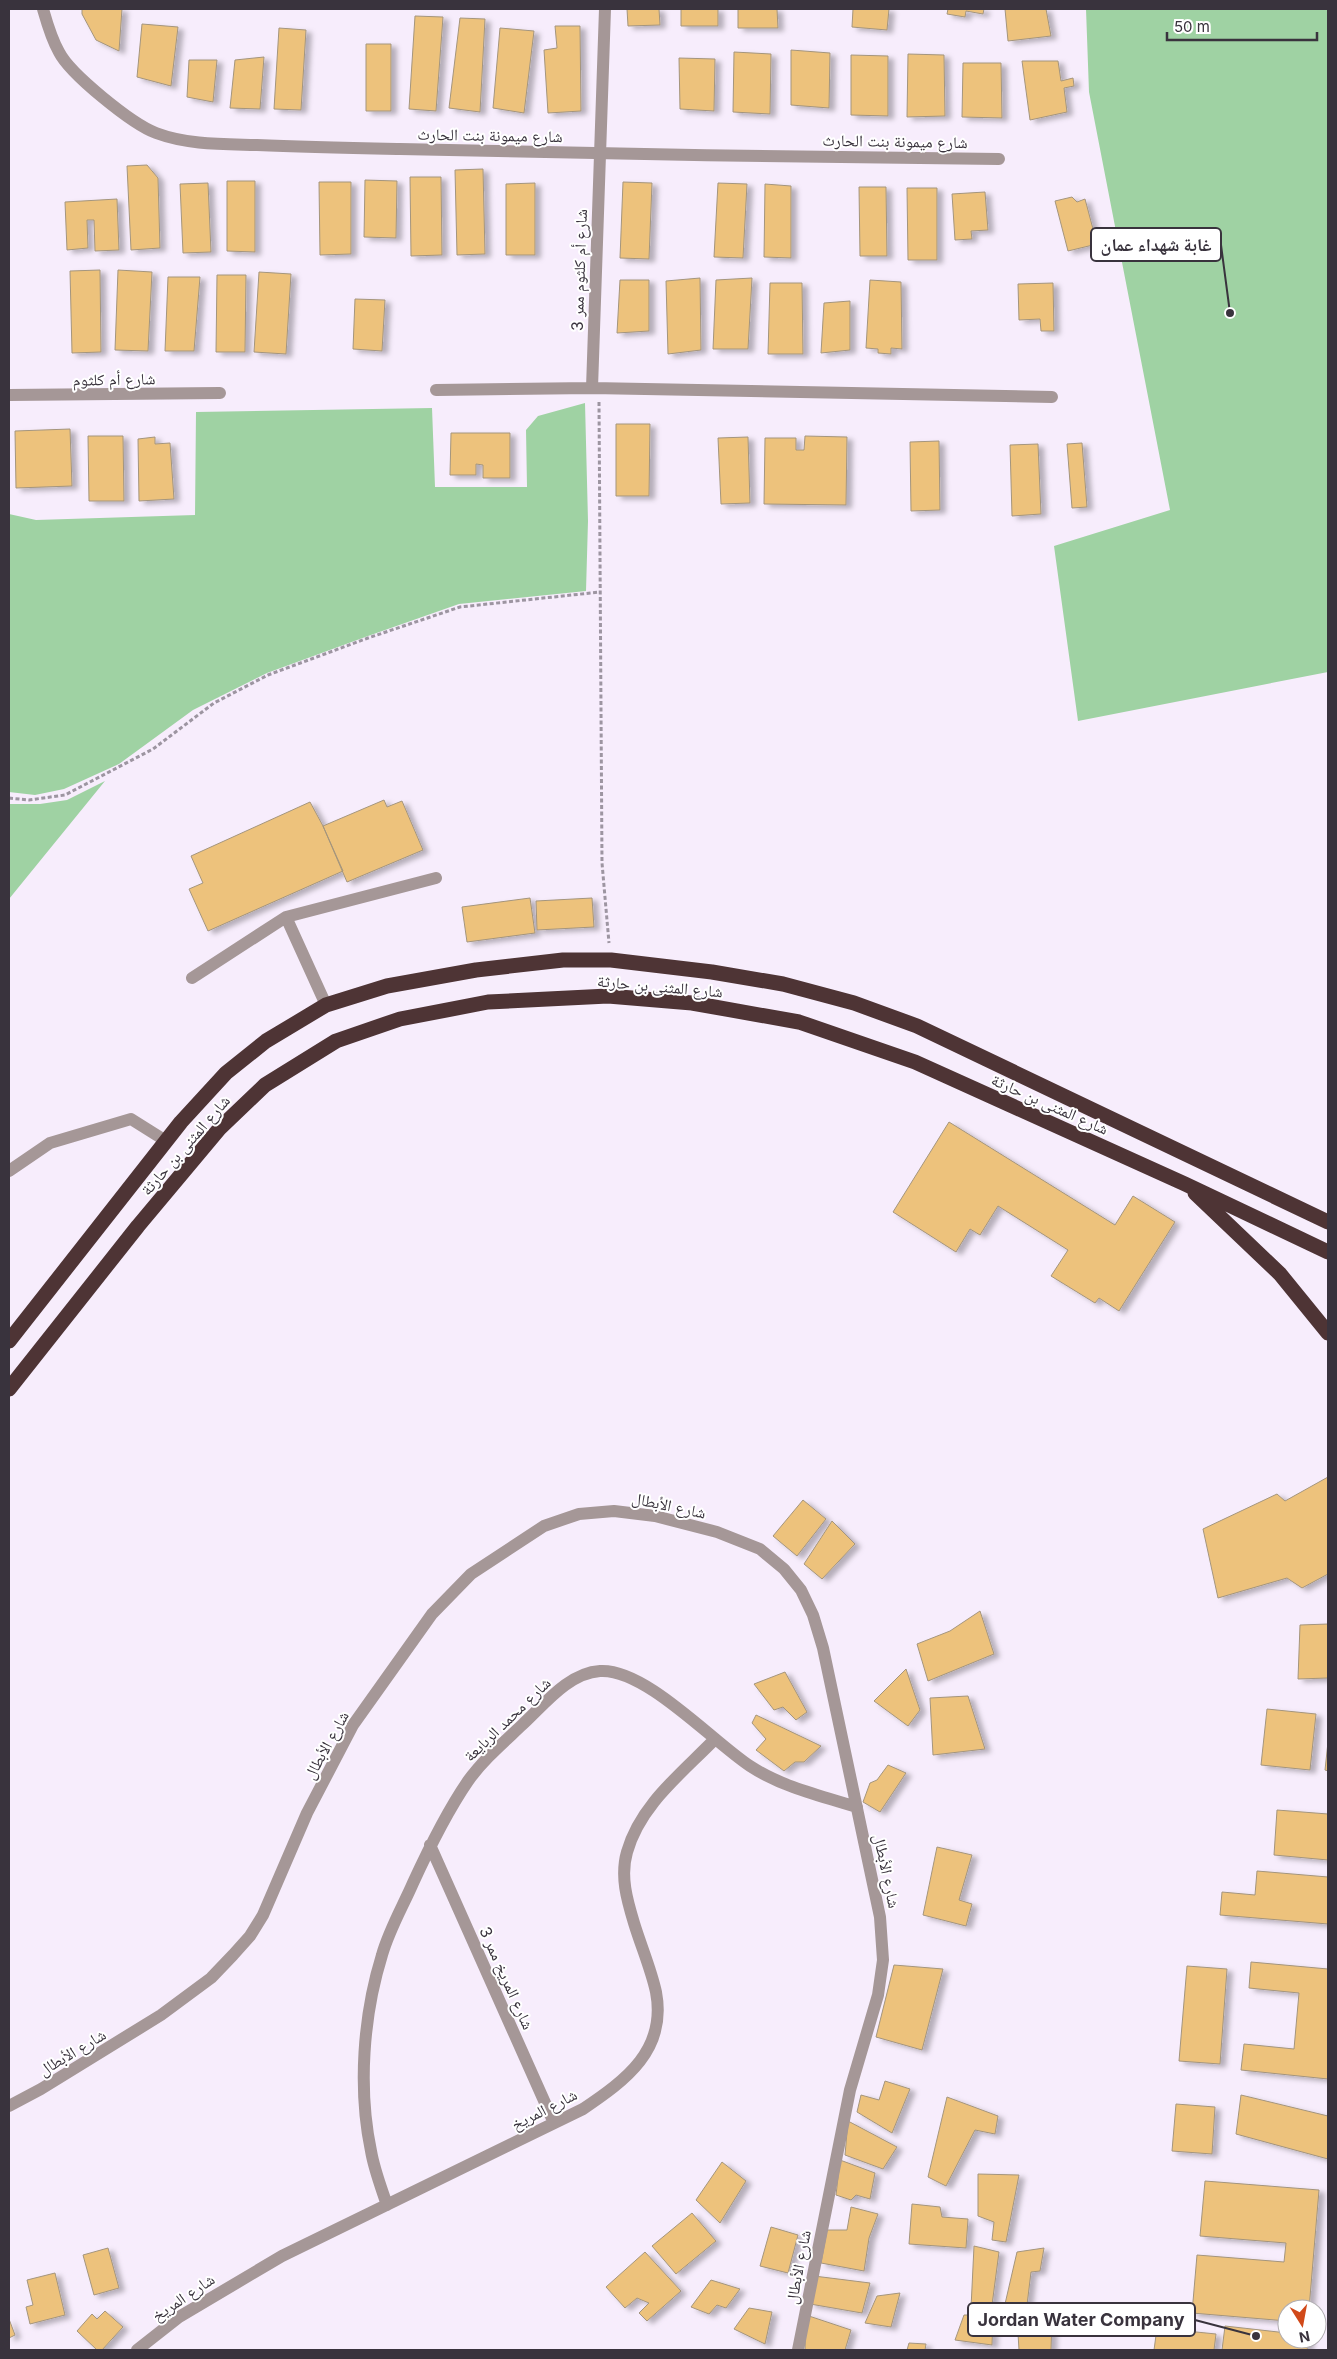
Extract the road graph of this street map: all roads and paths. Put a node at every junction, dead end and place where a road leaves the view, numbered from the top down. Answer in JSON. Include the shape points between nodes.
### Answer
{"nodes":[{"id":1,"x":42,"y":9,"type":"edge"},
{"id":2,"x":605,"y":9,"type":"edge"},
{"id":3,"x":599,"y":154,"type":"junction"},
{"id":4,"x":999,"y":159,"type":"dead end"},
{"id":5,"x":595,"y":388,"type":"junction"},
{"id":6,"x":436,"y":390,"type":"dead end"},
{"id":7,"x":220,"y":393,"type":"dead end"},
{"id":8,"x":9,"y":396,"type":"edge"},
{"id":9,"x":1052,"y":397,"type":"dead end"},
{"id":10,"x":600,"y":592,"type":"junction"},
{"id":11,"x":9,"y":798,"type":"edge"},
{"id":12,"x":436,"y":878,"type":"dead end"},
{"id":13,"x":286,"y":917,"type":"junction"},
{"id":14,"x":611,"y":960,"type":"junction"},
{"id":15,"x":192,"y":978,"type":"dead end"},
{"id":16,"x":326,"y":1005,"type":"junction"},
{"id":17,"x":166,"y":1141,"type":"junction"},
{"id":18,"x":9,"y":1170,"type":"edge"},
{"id":19,"x":1185,"y":1184,"type":"junction"},
{"id":20,"x":1328,"y":1222,"type":"edge"},
{"id":21,"x":1328,"y":1252,"type":"edge"},
{"id":22,"x":1328,"y":1333,"type":"edge"},
{"id":23,"x":9,"y":1341,"type":"edge"},
{"id":24,"x":9,"y":1389,"type":"edge"},
{"id":25,"x":715,"y":1739,"type":"junction"},
{"id":26,"x":857,"y":1808,"type":"junction"},
{"id":27,"x":430,"y":1845,"type":"junction"},
{"id":28,"x":9,"y":2106,"type":"edge"},
{"id":29,"x":554,"y":2123,"type":"junction"},
{"id":30,"x":387,"y":2204,"type":"junction"},
{"id":31,"x":137,"y":2350,"type":"edge"},
{"id":32,"x":798,"y":2350,"type":"edge"}],
"edges":[{"from":1,"to":3,"type":"street","name":"شارع ميمونة بنت الحارث","via":[[60,54],[72,69],[122,113],[155,133],[179,140],[334,148]]},
{"from":2,"to":3,"type":"street","name":"شارع أم كلثوم ممر 3"},
{"from":3,"to":4,"type":"street","name":"شارع ميمونة بنت الحارث"},
{"from":3,"to":5,"type":"street","name":"شارع أم كلثوم ممر 3"},
{"from":5,"to":6,"type":"street"},
{"from":5,"to":9,"type":"street"},
{"from":5,"to":10,"type":"path"},
{"from":7,"to":8,"type":"street","name":"شارع أم كلثوم"},
{"from":10,"to":11,"type":"path","via":[[460,607],[268,675],[214,703],[153,749],[65,795],[29,800]]},
{"from":10,"to":14,"type":"path","via":[[602,863]]},
{"from":12,"to":13,"type":"street"},
{"from":13,"to":15,"type":"street"},
{"from":13,"to":16,"type":"street"},
{"from":14,"to":16,"type":"highway","name":"شارع المثنى بن حارثة","via":[[563,960],[476,970],[386,986]]},
{"from":14,"to":20,"type":"highway","name":"شارع المثنى بن حارثة","via":[[783,984],[863,1006],[917,1026]]},
{"from":16,"to":17,"type":"highway","name":"شارع المثنى بن حارثة","via":[[266,1041],[226,1073]]},
{"from":17,"to":18,"type":"street","via":[[130,1119],[50,1143]]},
{"from":17,"to":23,"type":"highway","name":"شارع المثنى بن حارثة"},
{"from":19,"to":21,"type":"highway","name":"شارع المثنى بن حارثة"},
{"from":19,"to":22,"type":"highway","via":[[1280,1274]]},
{"from":19,"to":24,"type":"highway","name":"شارع المثنى بن حارثة","via":[[915,1062],[799,1022],[692,1003],[608,996],[488,1002],[400,1019],[336,1041],[265,1085],[220,1128]]},
{"from":25,"to":26,"type":"street","name":"شارع محمد الربايعة","via":[[751,1767],[789,1786]]},
{"from":25,"to":27,"type":"street","name":"شارع محمد الربايعة","via":[[640,1682],[620,1673],[600,1671],[582,1675],[563,1687],[491,1754],[468,1780]]},
{"from":25,"to":29,"type":"street","name":"شارع المريخ","via":[[644,1813],[626,1854],[626,1899],[656,1992],[655,2034],[647,2053],[610,2091]]},
{"from":26,"to":28,"type":"street","name":"شارع الأبطال","via":[[823,1648],[801,1590],[784,1569],[760,1549],[717,1532],[655,1516],[614,1510],[579,1514],[544,1526],[471,1574],[432,1614],[353,1725],[306,1814],[263,1914],[233,1955],[211,1978],[161,2015]]},
{"from":26,"to":32,"type":"street","name":"شارع الأبطال","via":[[880,1917],[883,1960],[878,1995],[850,2090]]},
{"from":27,"to":29,"type":"street","name":"شارع المريخ ممر 3"},
{"from":27,"to":30,"type":"street","name":"شارع محمد الربايعة","via":[[382,1954],[365,2048],[371,2152]]},
{"from":29,"to":30,"type":"street","name":"شارع المريخ"},
{"from":30,"to":31,"type":"street","name":"شارع المريخ","via":[[219,2291]]}]}
